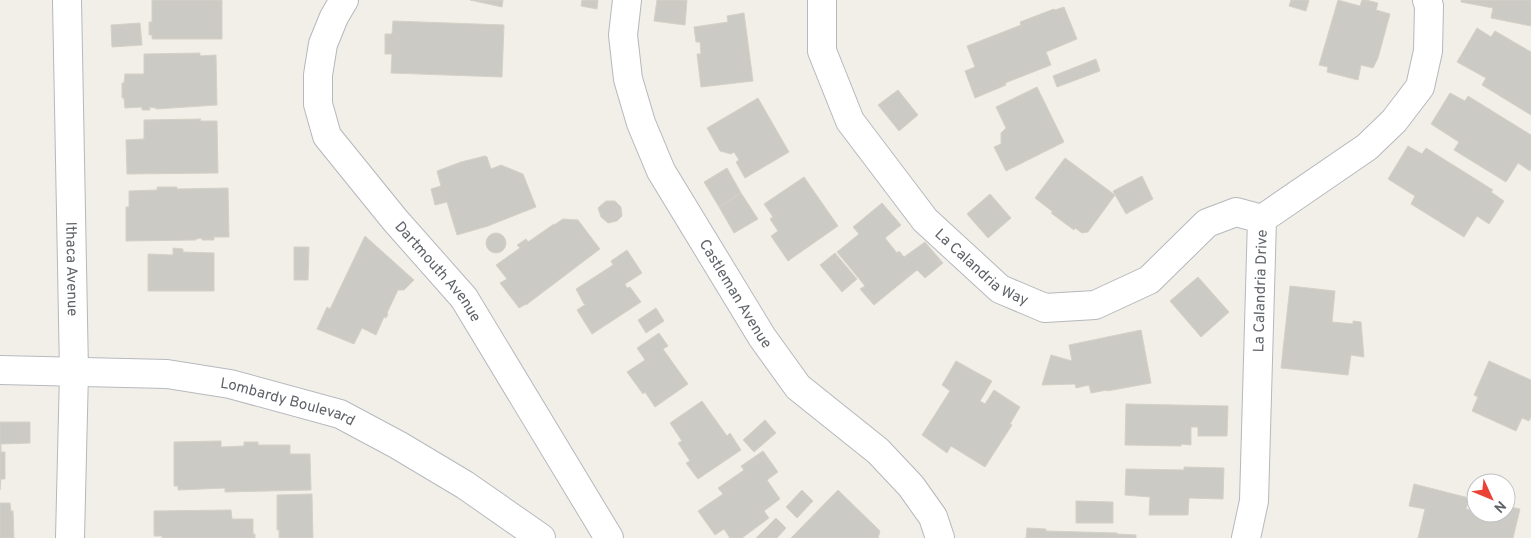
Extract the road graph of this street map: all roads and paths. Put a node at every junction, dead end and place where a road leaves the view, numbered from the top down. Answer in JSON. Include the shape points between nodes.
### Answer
{"nodes":[{"id":1,"x":67,"y":0,"type":"edge"},
{"id":2,"x":344,"y":0,"type":"edge"},
{"id":3,"x":627,"y":0,"type":"edge"},
{"id":4,"x":822,"y":0,"type":"edge"},
{"id":5,"x":1427,"y":0,"type":"edge"},
{"id":6,"x":1262,"y":219,"type":"junction"},
{"id":7,"x":0,"y":370,"type":"edge"},
{"id":8,"x":74,"y":372,"type":"junction"},
{"id":9,"x":70,"y":538,"type":"edge"},
{"id":10,"x":541,"y":538,"type":"edge"},
{"id":11,"x":608,"y":538,"type":"edge"},
{"id":12,"x":940,"y":538,"type":"edge"},
{"id":13,"x":1246,"y":538,"type":"edge"}],
"edges":[{"from":1,"to":8,"type":"street","name":"Ithaca Avenue"},
{"from":2,"to":11,"type":"street","name":"Dartmouth Avenue","via":[[323,44],[318,75],[318,104],[327,136],[394,220],[464,298]]},
{"from":3,"to":12,"type":"street","name":"Castleman Avenue","via":[[623,35],[628,79],[641,123],[661,171],[762,337],[798,387],[878,451],[911,486],[933,517]]},
{"from":4,"to":6,"type":"street","name":"La Calandria Way","via":[[822,51],[850,122],[925,220],[1000,289],[1045,308],[1095,305],[1149,280],[1207,223],[1236,212]]},
{"from":5,"to":6,"type":"street","name":"La Calandria Drive","via":[[1428,51],[1420,87],[1394,121],[1367,147]]},
{"from":6,"to":13,"type":"street","name":"La Calandria Drive","via":[[1254,501]]},
{"from":7,"to":8,"type":"street","name":"Lombardy Boulevard"},
{"from":8,"to":9,"type":"street","name":"Ithaca Avenue"},
{"from":8,"to":10,"type":"street","name":"Lombardy Boulevard","via":[[167,374],[230,384],[340,414],[398,444],[465,485]]}]}
